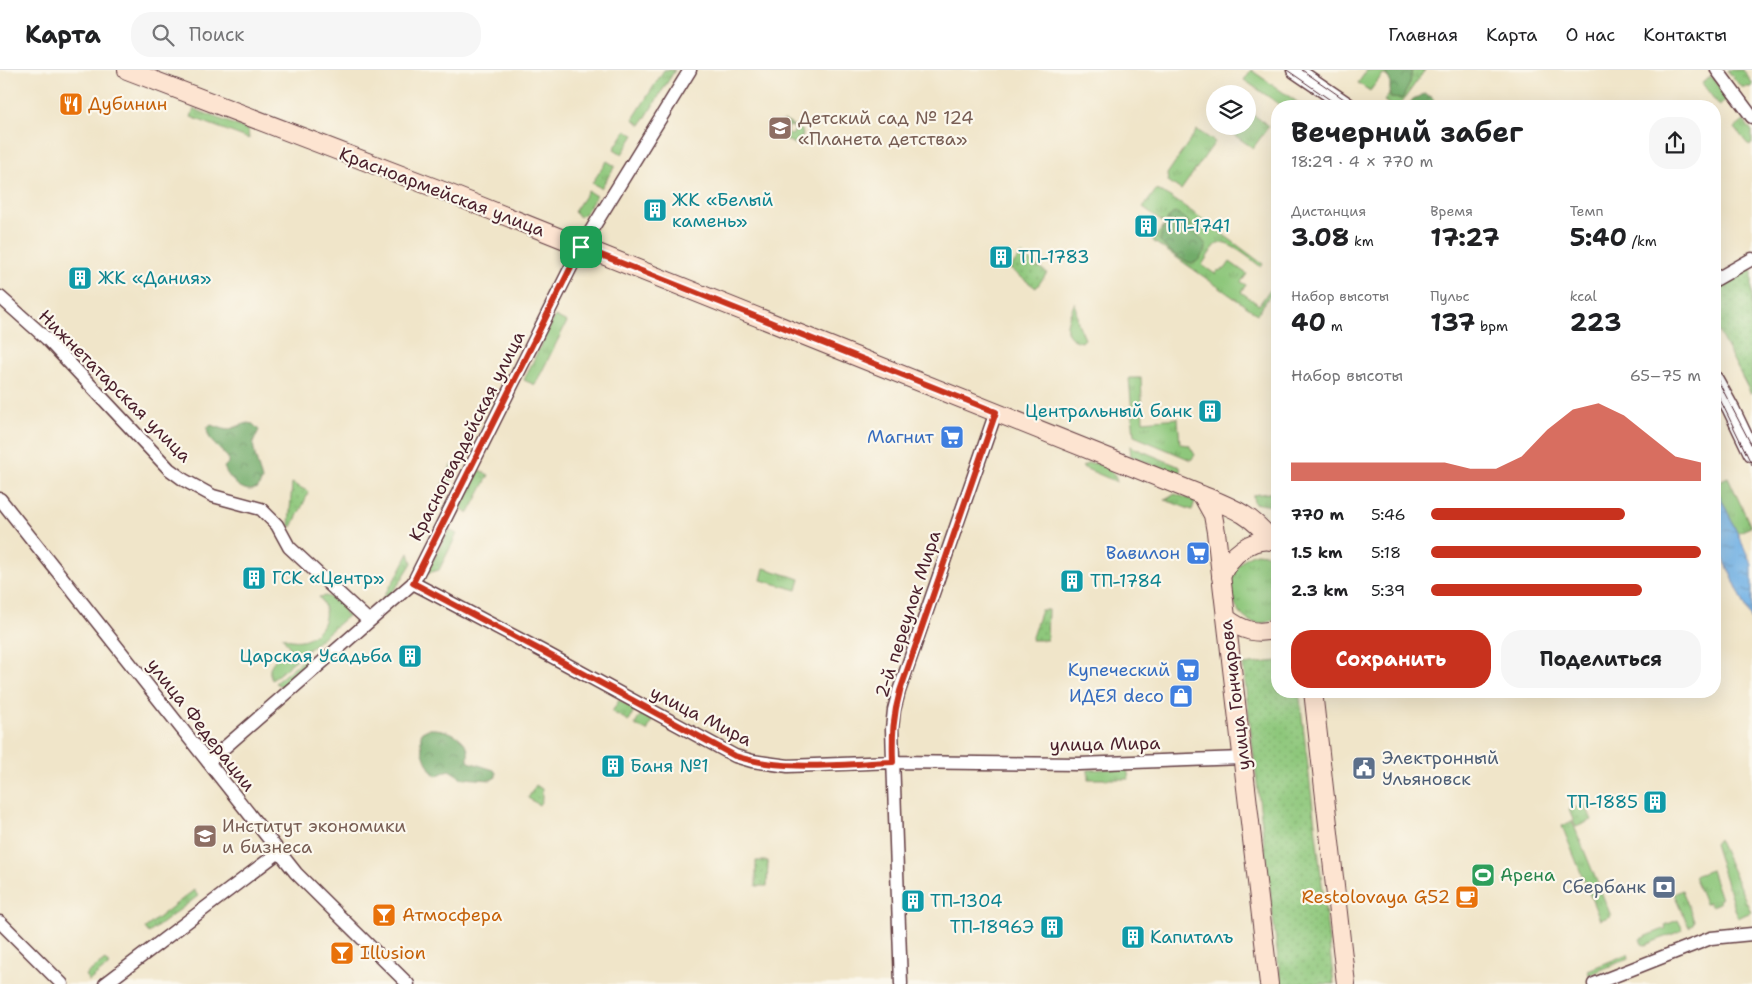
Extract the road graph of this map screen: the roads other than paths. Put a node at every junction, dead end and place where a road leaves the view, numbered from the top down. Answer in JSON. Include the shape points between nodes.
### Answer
{"nodes":[{"id":1,"x":127,"y":70,"type":"edge"},
{"id":2,"x":690,"y":70,"type":"edge"},
{"id":3,"x":1295,"y":70,"type":"edge"},
{"id":4,"x":1718,"y":70,"type":"edge"},
{"id":5,"x":1339,"y":100,"type":"edge"},
{"id":6,"x":1752,"y":117,"type":"edge"},
{"id":7,"x":581,"y":247,"type":"junction"},
{"id":8,"x":1752,"y":259,"type":"edge"},
{"id":9,"x":1721,"y":277,"type":"edge"},
{"id":10,"x":0,"y":297,"type":"edge"},
{"id":11,"x":1721,"y":394,"type":"edge"},
{"id":12,"x":996,"y":412,"type":"junction"},
{"id":13,"x":1752,"y":453,"type":"edge"},
{"id":14,"x":1202,"y":495,"type":"junction"},
{"id":15,"x":0,"y":499,"type":"edge"},
{"id":16,"x":1271,"y":538,"type":"edge"},
{"id":17,"x":1271,"y":542,"type":"edge"},
{"id":18,"x":1221,"y":577,"type":"junction"},
{"id":19,"x":413,"y":583,"type":"junction"},
{"id":20,"x":1226,"y":618,"type":"junction"},
{"id":21,"x":369,"y":621,"type":"junction"},
{"id":22,"x":1271,"y":630,"type":"edge"},
{"id":23,"x":1314,"y":698,"type":"edge"},
{"id":24,"x":1242,"y":758,"type":"junction"},
{"id":25,"x":208,"y":762,"type":"junction"},
{"id":26,"x":893,"y":762,"type":"junction"},
{"id":27,"x":279,"y":852,"type":"junction"},
{"id":28,"x":0,"y":922,"type":"edge"},
{"id":29,"x":1752,"y":934,"type":"edge"},
{"id":30,"x":62,"y":984,"type":"edge"},
{"id":31,"x":105,"y":984,"type":"edge"},
{"id":32,"x":408,"y":984,"type":"edge"},
{"id":33,"x":901,"y":984,"type":"edge"},
{"id":34,"x":1269,"y":984,"type":"edge"},
{"id":35,"x":1346,"y":984,"type":"edge"},
{"id":36,"x":1594,"y":984,"type":"edge"}],
"edges":[{"from":1,"to":7,"type":"main road","name":"Красноармейская улица"},
{"from":2,"to":7,"type":"street","name":"Красногвардейская улица"},
{"from":3,"to":5,"type":"street"},
{"from":4,"to":6,"type":"street"},
{"from":7,"to":12,"type":"main road","name":"Красноармейская улица"},
{"from":7,"to":19,"type":"street","name":"Красногвардейская улица"},
{"from":8,"to":9,"type":"street"},
{"from":10,"to":21,"type":"street","name":"Нижнетатарская улица","via":[[67,360],[168,469],[213,496],[261,510],[277,525],[289,547]]},
{"from":11,"to":13,"type":"street"},
{"from":12,"to":14,"type":"main road","name":"Красноармейская улица"},
{"from":12,"to":26,"type":"street","name":"2-й переулок Мира","via":[[894,710]]},
{"from":14,"to":16,"type":"main road","via":[[1242,512]]},
{"from":14,"to":18,"type":"main road","name":"улица Гончарова","via":[[1213,515]]},
{"from":15,"to":25,"type":"street","name":"улица Федерации"},
{"from":17,"to":18,"type":"main road","via":[[1255,543],[1237,553]]},
{"from":18,"to":20,"type":"main road","name":"улица Гончарова"},
{"from":19,"to":21,"type":"street","name":"Красногвардейская улица"},
{"from":19,"to":26,"type":"street","name":"улица Мира","via":[[735,756],[788,766]]},
{"from":20,"to":22,"type":"main road","via":[[1248,631]]},
{"from":20,"to":24,"type":"main road","name":"улица Гончарова"},
{"from":21,"to":25,"type":"street","name":"Красногвардейская улица"},
{"from":23,"to":35,"type":"main road"},
{"from":24,"to":26,"type":"street","name":"улица Мира","via":[[1079,764]]},
{"from":24,"to":34,"type":"main road","name":"улица Гончарова"},
{"from":25,"to":27,"type":"street","name":"улица Федерации"},
{"from":26,"to":33,"type":"street","name":"2-й переулок Мира"},
{"from":27,"to":31,"type":"street"},
{"from":27,"to":32,"type":"street","name":"улица Федерации","via":[[296,873]]},
{"from":28,"to":30,"type":"street"},
{"from":29,"to":36,"type":"street","via":[[1711,938]]}]}
